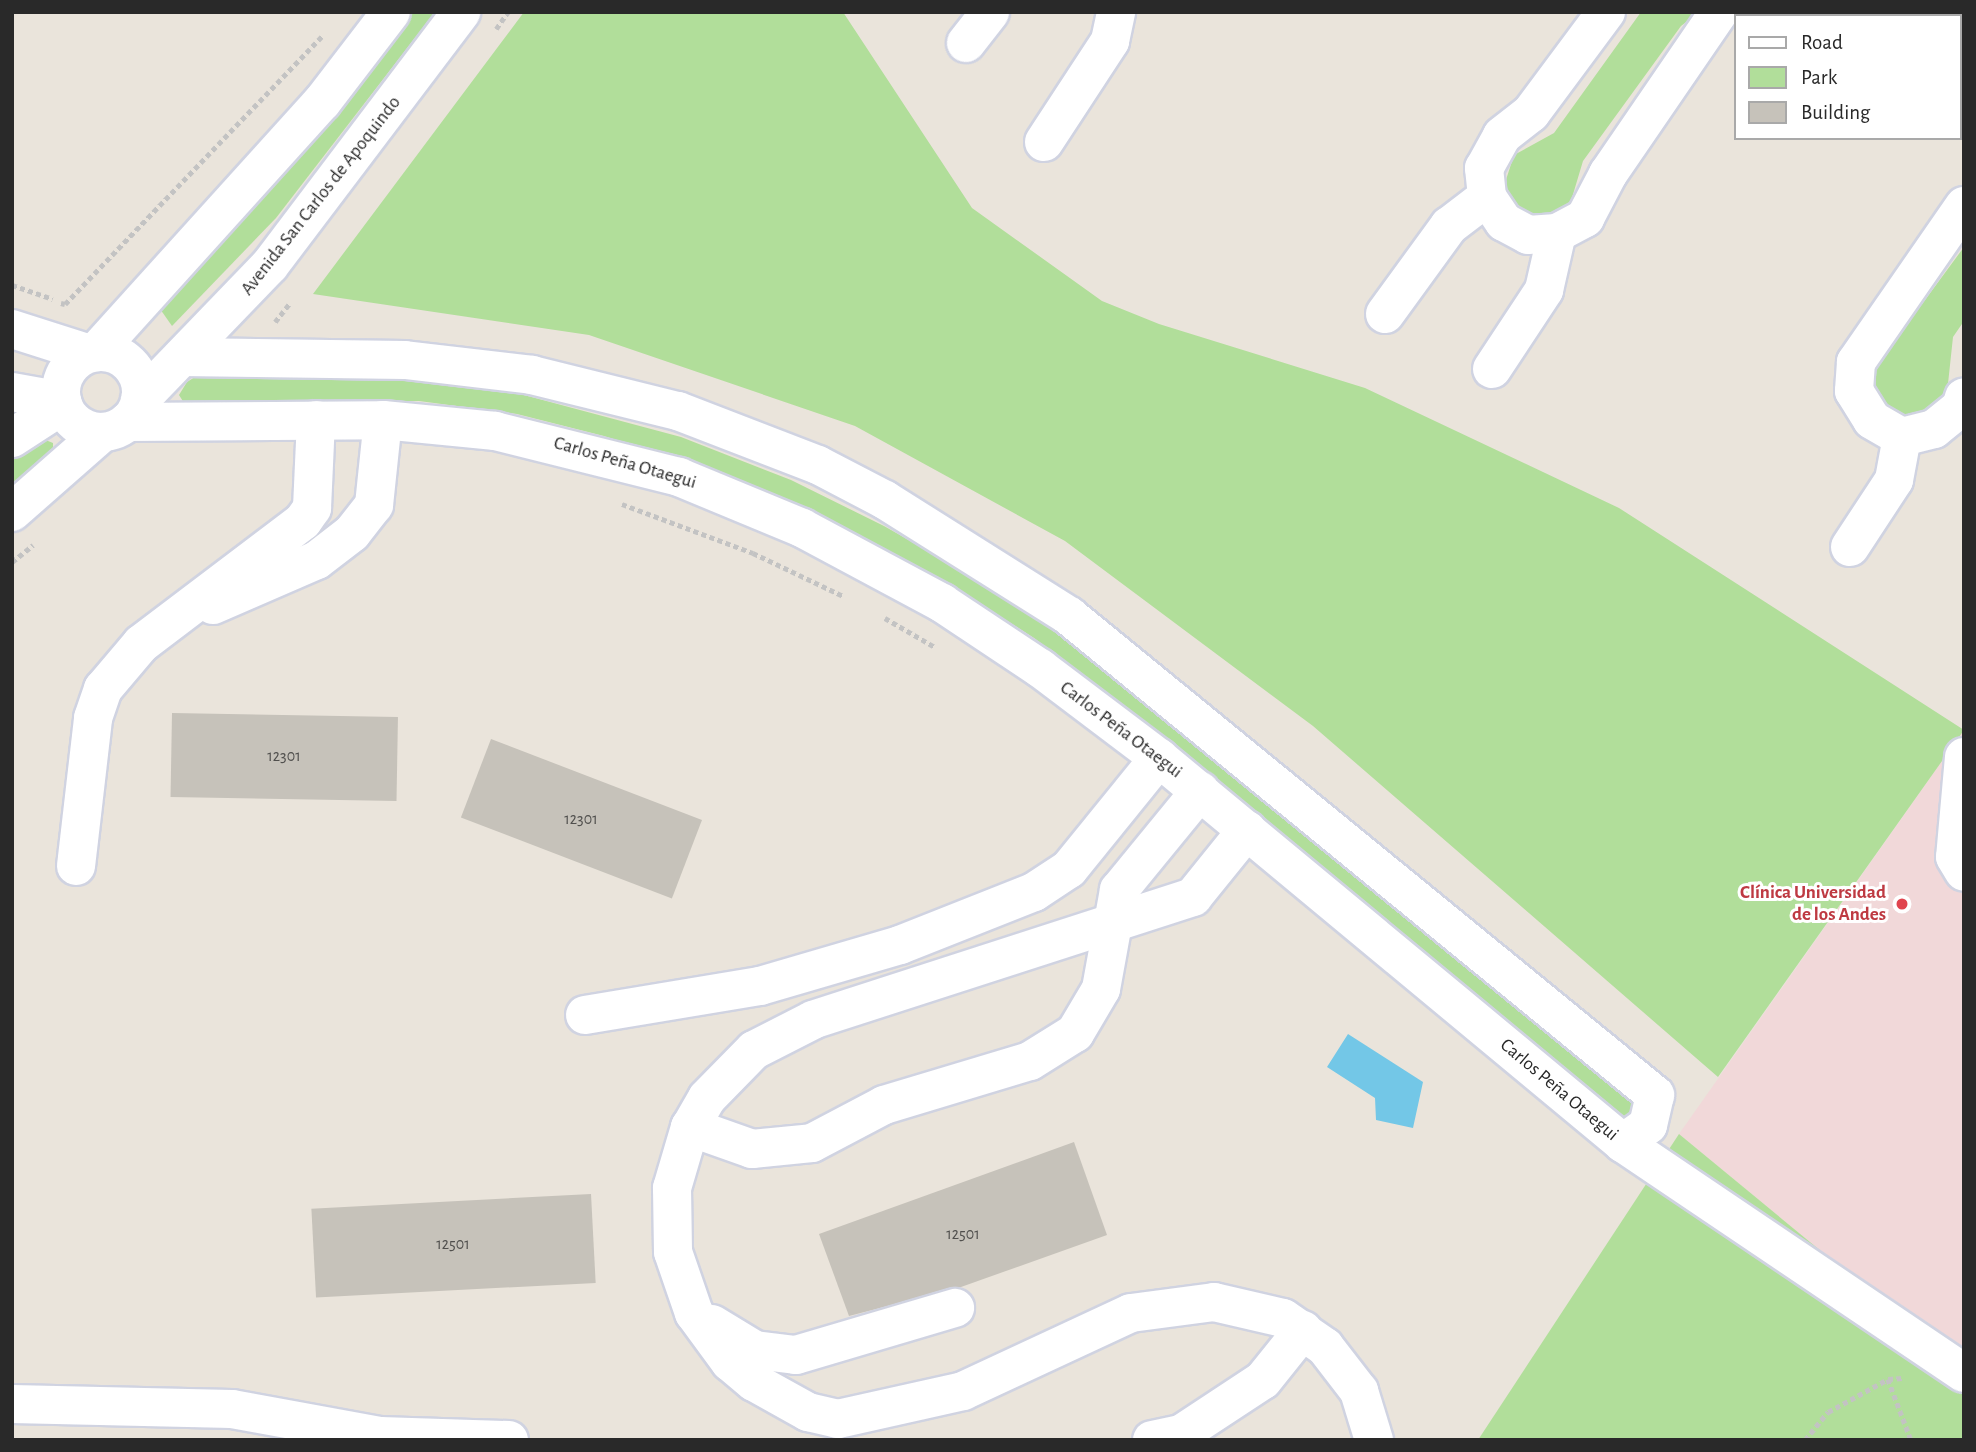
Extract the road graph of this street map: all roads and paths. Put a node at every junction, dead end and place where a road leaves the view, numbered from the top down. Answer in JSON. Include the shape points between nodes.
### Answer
{"nodes":[{"id":1,"x":391,"y":12,"type":"edge"},
{"id":2,"x":461,"y":12,"type":"edge"},
{"id":3,"x":508,"y":12,"type":"edge"},
{"id":4,"x":990,"y":12,"type":"edge"},
{"id":5,"x":1116,"y":12,"type":"edge"},
{"id":6,"x":1606,"y":12,"type":"edge"},
{"id":7,"x":1719,"y":12,"type":"edge"},
{"id":8,"x":325,"y":32,"type":"dead end"},
{"id":9,"x":491,"y":35,"type":"dead end"},
{"id":10,"x":966,"y":43,"type":"dead end"},
{"id":11,"x":1044,"y":142,"type":"dead end"},
{"id":12,"x":1487,"y":197,"type":"junction"},
{"id":13,"x":1964,"y":206,"type":"edge"},
{"id":14,"x":1557,"y":233,"type":"junction"},
{"id":15,"x":12,"y":285,"type":"edge"},
{"id":16,"x":296,"y":294,"type":"dead end"},
{"id":17,"x":1385,"y":314,"type":"dead end"},
{"id":18,"x":12,"y":329,"type":"edge"},
{"id":19,"x":91,"y":352,"type":"junction"},
{"id":20,"x":182,"y":357,"type":"junction"},
{"id":21,"x":278,"y":359,"type":"junction"},
{"id":22,"x":1492,"y":369,"type":"dead end"},
{"id":23,"x":12,"y":392,"type":"edge"},
{"id":24,"x":1964,"y":397,"type":"edge"},
{"id":25,"x":62,"y":403,"type":"junction"},
{"id":26,"x":123,"y":418,"type":"junction"},
{"id":27,"x":316,"y":420,"type":"junction"},
{"id":28,"x":383,"y":420,"type":"junction"},
{"id":29,"x":1902,"y":437,"type":"junction"},
{"id":30,"x":12,"y":438,"type":"edge"},
{"id":31,"x":614,"y":502,"type":"dead end"},
{"id":32,"x":12,"y":512,"type":"edge"},
{"id":33,"x":1850,"y":547,"type":"dead end"},
{"id":34,"x":853,"y":600,"type":"dead end"},
{"id":35,"x":194,"y":607,"type":"junction"},
{"id":36,"x":876,"y":613,"type":"dead end"},
{"id":37,"x":945,"y":653,"type":"dead end"},
{"id":38,"x":1964,"y":757,"type":"edge"},
{"id":39,"x":1159,"y":758,"type":"junction"},
{"id":40,"x":1200,"y":791,"type":"junction"},
{"id":41,"x":1247,"y":830,"type":"junction"},
{"id":42,"x":76,"y":866,"type":"dead end"},
{"id":43,"x":1964,"y":872,"type":"edge"},
{"id":44,"x":1109,"y":928,"type":"junction"},
{"id":45,"x":585,"y":1015,"type":"dead end"},
{"id":46,"x":690,"y":1127,"type":"junction"},
{"id":47,"x":1623,"y":1143,"type":"junction"},
{"id":48,"x":955,"y":1308,"type":"dead end"},
{"id":49,"x":694,"y":1312,"type":"junction"},
{"id":50,"x":1303,"y":1330,"type":"junction"},
{"id":51,"x":1964,"y":1373,"type":"edge"},
{"id":52,"x":1888,"y":1378,"type":"junction"},
{"id":53,"x":1913,"y":1378,"type":"dead end"},
{"id":54,"x":12,"y":1404,"type":"edge"},
{"id":55,"x":509,"y":1440,"type":"edge"},
{"id":56,"x":1152,"y":1440,"type":"edge"},
{"id":57,"x":1374,"y":1440,"type":"edge"},
{"id":58,"x":1805,"y":1440,"type":"edge"},
{"id":59,"x":1911,"y":1440,"type":"edge"}],
"edges":[{"from":1,"to":19,"type":"street","via":[[322,102]]},
{"from":2,"to":20,"type":"street","name":"Avenida San Carlos de Apoquindo","via":[[290,240]]},
{"from":3,"to":9,"type":"path"},
{"from":4,"to":10,"type":"street"},
{"from":5,"to":11,"type":"street","via":[[1110,41]]},
{"from":6,"to":12,"type":"street","via":[[1531,113],[1503,136],[1484,168]]},
{"from":7,"to":14,"type":"street","via":[[1608,174],[1585,218]]},
{"from":8,"to":15,"type":"path","via":[[65,304]]},
{"from":12,"to":14,"type":"street","via":[[1504,222],[1528,235]]},
{"from":12,"to":17,"type":"street","via":[[1449,226]]},
{"from":13,"to":29,"type":"street","via":[[1856,362],[1854,391],[1872,420]]},
{"from":14,"to":22,"type":"street","via":[[1545,290]]},
{"from":16,"to":21,"type":"path","via":[[272,325]]},
{"from":18,"to":19,"type":"street"},
{"from":19,"to":25,"type":"street","via":[[64,375]]},
{"from":19,"to":26,"type":"street","via":[[120,356],[132,367]]},
{"from":20,"to":21,"type":"street","name":"Carlos Peña Otaegui"},
{"from":20,"to":26,"type":"street","name":"Avenida San Carlos de Apoquindo"},
{"from":21,"to":47,"type":"street","name":"Carlos Peña Otaegui","via":[[444,363],[606,390],[749,436],[885,500],[1069,616],[1655,1095],[1647,1125]]},
{"from":23,"to":25,"type":"street"},
{"from":24,"to":29,"type":"street","via":[[1961,407],[1934,429]]},
{"from":25,"to":26,"type":"street","via":[[80,425]]},
{"from":25,"to":30,"type":"street"},
{"from":26,"to":27,"type":"street","name":"Carlos Peña Otaegui"},
{"from":26,"to":32,"type":"street","name":"Avenida San Carlos de Apoquindo"},
{"from":27,"to":28,"type":"street","name":"Carlos Peña Otaegui"},
{"from":27,"to":35,"type":"street","via":[[312,508]]},
{"from":28,"to":35,"type":"street","via":[[374,505],[352,533],[317,560],[226,604]]},
{"from":28,"to":39,"type":"street","name":"Carlos Peña Otaegui","via":[[550,441],[679,477],[741,500],[942,603]]},
{"from":29,"to":33,"type":"street","via":[[1894,480]]},
{"from":31,"to":34,"type":"path","via":[[730,544]]},
{"from":35,"to":42,"type":"street","via":[[141,645],[103,688],[93,718]]},
{"from":36,"to":37,"type":"path"},
{"from":38,"to":43,"type":"street","via":[[1955,858]]},
{"from":39,"to":40,"type":"street","name":"Carlos Peña Otaegui"},
{"from":39,"to":45,"type":"street","via":[[1069,869],[1034,892],[900,945],[760,986]]},
{"from":40,"to":41,"type":"street","name":"Carlos Peña Otaegui"},
{"from":40,"to":44,"type":"street","via":[[1119,890]]},
{"from":41,"to":44,"type":"street","via":[[1192,897]]},
{"from":41,"to":47,"type":"street","name":"Carlos Peña Otaegui"},
{"from":44,"to":46,"type":"street","via":[[907,988],[782,1033],[729,1072]]},
{"from":44,"to":46,"type":"street","via":[[1101,989],[1075,1033],[1030,1061],[884,1105],[812,1143],[752,1149]]},
{"from":46,"to":49,"type":"street","via":[[678,1157],[670,1220],[681,1283]]},
{"from":47,"to":51,"type":"street"},
{"from":48,"to":49,"type":"street","via":[[796,1355],[755,1350]]},
{"from":49,"to":50,"type":"street","via":[[730,1362],[754,1382],[808,1412],[838,1419],[963,1391],[1132,1313],[1214,1302],[1260,1310]]},
{"from":50,"to":56,"type":"street","via":[[1263,1380],[1181,1434]]},
{"from":50,"to":57,"type":"street","via":[[1344,1368],[1371,1417]]},
{"from":52,"to":53,"type":"path"},
{"from":52,"to":58,"type":"path","via":[[1828,1412]]},
{"from":52,"to":59,"type":"path"},
{"from":54,"to":55,"type":"street","via":[[232,1409],[380,1436]]}]}
